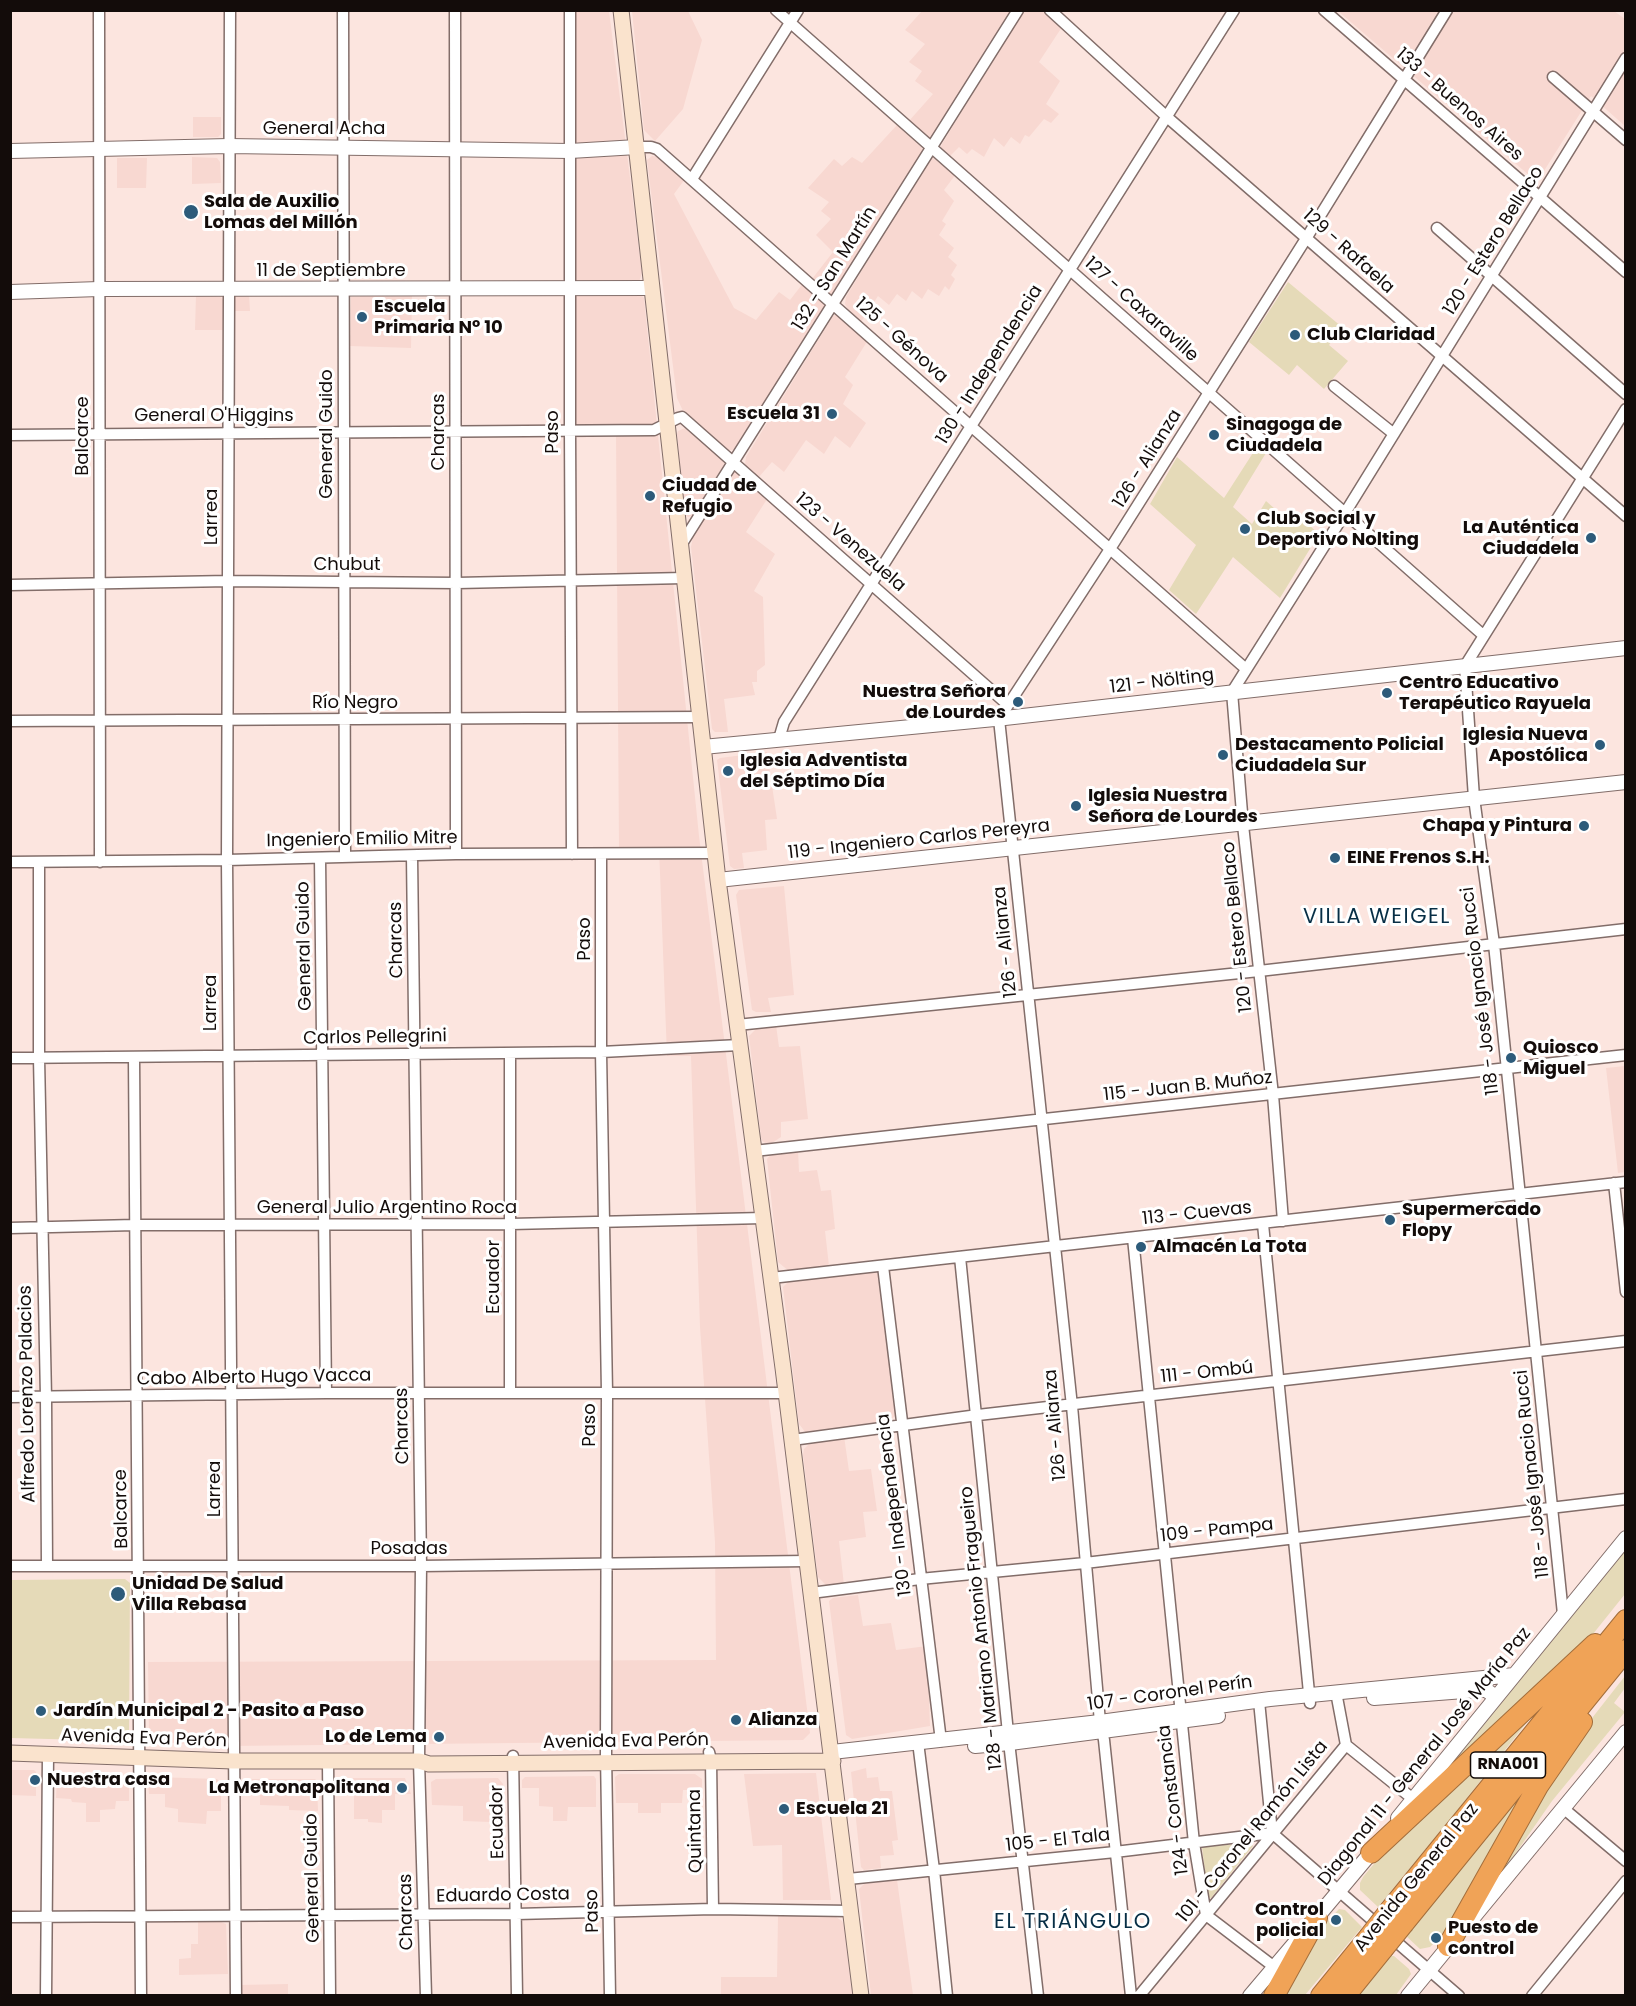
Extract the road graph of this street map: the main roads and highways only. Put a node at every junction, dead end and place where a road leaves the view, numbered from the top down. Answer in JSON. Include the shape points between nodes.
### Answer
{"nodes":[{"id":1,"x":621,"y":10,"type":"edge"},
{"id":2,"x":1626,"y":1620,"type":"edge"},
{"id":3,"x":1626,"y":1652,"type":"edge"},
{"id":4,"x":10,"y":1753,"type":"edge"},
{"id":5,"x":832,"y":1756,"type":"junction"},
{"id":6,"x":1371,"y":1853,"type":"road end"},
{"id":7,"x":1397,"y":1917,"type":"junction"},
{"id":8,"x":1317,"y":1918,"type":"road end"},
{"id":9,"x":1380,"y":1937,"type":"junction"},
{"id":10,"x":1448,"y":1946,"type":"road end"},
{"id":11,"x":1277,"y":1980,"type":"edge"},
{"id":12,"x":861,"y":1995,"type":"edge"},
{"id":13,"x":1322,"y":1995,"type":"edge"},
{"id":14,"x":1345,"y":1995,"type":"edge"}],
"edges":[{"from":1,"to":5,"type":"main road","via":[[718,880]]},
{"from":2,"to":6,"type":"highway","via":[[1584,1653]]},
{"from":2,"to":7,"type":"highway","name":"Avenida General Paz","number":"RNA001"},
{"from":3,"to":7,"type":"highway","name":"Avenida General Paz","number":"RNA001"},
{"from":3,"to":10,"type":"highway","via":[[1538,1786]]},
{"from":4,"to":5,"type":"main road","name":"Avenida Eva Perón","via":[[233,1761]]},
{"from":5,"to":12,"type":"main road"},
{"from":7,"to":9,"type":"highway","name":"Avenida General Paz","number":"RNA001","bridge":true},
{"from":8,"to":11,"type":"highway"},
{"from":9,"to":13,"type":"highway","name":"Avenida General Paz","number":"RNA001"},
{"from":9,"to":14,"type":"highway","name":"Avenida General Paz","number":"RNA001"}]}
